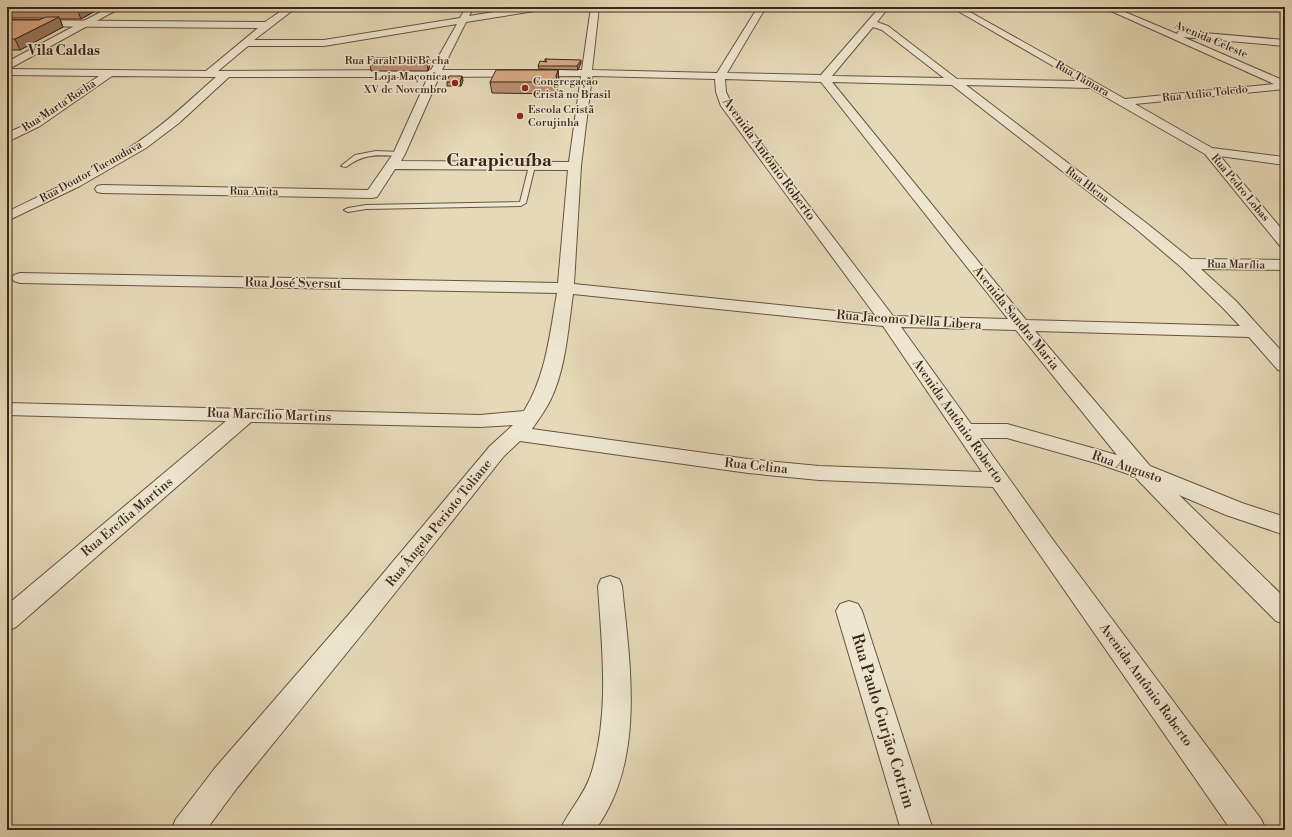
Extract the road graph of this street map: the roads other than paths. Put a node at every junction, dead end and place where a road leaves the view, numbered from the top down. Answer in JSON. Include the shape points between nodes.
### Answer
{"nodes":[{"id":1,"x":117,"y":7,"type":"edge"},
{"id":2,"x":293,"y":7,"type":"edge"},
{"id":3,"x":470,"y":7,"type":"edge"},
{"id":4,"x":541,"y":7,"type":"edge"},
{"id":5,"x":595,"y":7,"type":"edge"},
{"id":6,"x":762,"y":7,"type":"edge"},
{"id":7,"x":885,"y":7,"type":"edge"},
{"id":8,"x":955,"y":7,"type":"edge"},
{"id":9,"x":1106,"y":7,"type":"edge"},
{"id":10,"x":462,"y":19,"type":"junction"},
{"id":11,"x":7,"y":23,"type":"edge"},
{"id":12,"x":872,"y":23,"type":"junction"},
{"id":13,"x":88,"y":24,"type":"junction"},
{"id":14,"x":266,"y":25,"type":"junction"},
{"id":15,"x":1163,"y":32,"type":"junction"},
{"id":16,"x":244,"y":43,"type":"junction"},
{"id":17,"x":1285,"y":43,"type":"edge"},
{"id":18,"x":7,"y":67,"type":"edge"},
{"id":19,"x":7,"y":72,"type":"edge"},
{"id":20,"x":110,"y":73,"type":"junction"},
{"id":21,"x":436,"y":73,"type":"junction"},
{"id":22,"x":586,"y":73,"type":"junction"},
{"id":23,"x":208,"y":74,"type":"junction"},
{"id":24,"x":226,"y":74,"type":"junction"},
{"id":25,"x":720,"y":77,"type":"junction"},
{"id":26,"x":824,"y":79,"type":"junction"},
{"id":27,"x":952,"y":81,"type":"junction"},
{"id":28,"x":1092,"y":85,"type":"junction"},
{"id":29,"x":1285,"y":85,"type":"edge"},
{"id":30,"x":1124,"y":102,"type":"junction"},
{"id":31,"x":7,"y":138,"type":"edge"},
{"id":32,"x":1209,"y":151,"type":"junction"},
{"id":33,"x":395,"y":159,"type":"junction"},
{"id":34,"x":1285,"y":161,"type":"edge"},
{"id":35,"x":344,"y":166,"type":"dead end"},
{"id":36,"x":532,"y":166,"type":"junction"},
{"id":37,"x":575,"y":166,"type":"junction"},
{"id":38,"x":102,"y":189,"type":"dead end"},
{"id":39,"x":348,"y":210,"type":"dead end"},
{"id":40,"x":7,"y":217,"type":"edge"},
{"id":41,"x":1285,"y":243,"type":"edge"},
{"id":42,"x":1187,"y":264,"type":"junction"},
{"id":43,"x":1285,"y":265,"type":"edge"},
{"id":44,"x":20,"y":278,"type":"dead end"},
{"id":45,"x":566,"y":288,"type":"junction"},
{"id":46,"x":888,"y":321,"type":"junction"},
{"id":47,"x":1022,"y":326,"type":"junction"},
{"id":48,"x":1253,"y":332,"type":"junction"},
{"id":49,"x":1285,"y":366,"type":"edge"},
{"id":50,"x":7,"y":409,"type":"edge"},
{"id":51,"x":247,"y":414,"type":"junction"},
{"id":52,"x":530,"y":417,"type":"junction"},
{"id":53,"x":964,"y":431,"type":"junction"},
{"id":54,"x":516,"y":434,"type":"junction"},
{"id":55,"x":1142,"y":471,"type":"junction"},
{"id":56,"x":999,"y":480,"type":"junction"},
{"id":57,"x":1285,"y":526,"type":"edge"},
{"id":58,"x":610,"y":586,"type":"dead end"},
{"id":59,"x":849,"y":611,"type":"dead end"},
{"id":60,"x":1285,"y":614,"type":"edge"},
{"id":61,"x":7,"y":620,"type":"edge"},
{"id":62,"x":187,"y":830,"type":"edge"},
{"id":63,"x":576,"y":830,"type":"edge"},
{"id":64,"x":918,"y":830,"type":"edge"},
{"id":65,"x":1250,"y":830,"type":"edge"}],
"edges":[{"from":1,"to":13,"type":"street"},
{"from":2,"to":14,"type":"street"},
{"from":3,"to":10,"type":"street"},
{"from":4,"to":10,"type":"street"},
{"from":5,"to":22,"type":"street","name":"Rua Ângela Perioto Toliane"},
{"from":6,"to":25,"type":"street"},
{"from":7,"to":12,"type":"street"},
{"from":8,"to":28,"type":"street","name":"Rua Tâmara"},
{"from":9,"to":15,"type":"street","name":"Avenida Celeste"},
{"from":10,"to":16,"type":"street","via":[[324,43]]},
{"from":10,"to":21,"type":"street"},
{"from":11,"to":13,"type":"street"},
{"from":12,"to":26,"type":"street"},
{"from":12,"to":27,"type":"street","name":"Rua Hlena","via":[[885,28]]},
{"from":13,"to":14,"type":"street"},
{"from":13,"to":18,"type":"street"},
{"from":14,"to":16,"type":"street"},
{"from":15,"to":17,"type":"street"},
{"from":15,"to":29,"type":"street","name":"Avenida Celeste"},
{"from":16,"to":23,"type":"street"},
{"from":19,"to":20,"type":"street","name":"Rua Farah Dib Becha"},
{"from":20,"to":23,"type":"street","name":"Rua Farah Dib Becha"},
{"from":20,"to":31,"type":"street","name":"Rua Marta Rocha","via":[[36,124]]},
{"from":21,"to":22,"type":"street","name":"Rua Farah Dib Becha"},
{"from":21,"to":24,"type":"street","name":"Rua Farah Dib Becha"},
{"from":21,"to":33,"type":"street"},
{"from":22,"to":25,"type":"street","name":"Rua Farah Dib Becha"},
{"from":22,"to":37,"type":"street","name":"Rua Ângela Perioto Toliane"},
{"from":23,"to":24,"type":"street","name":"Rua Farah Dib Becha"},
{"from":24,"to":40,"type":"street","name":"Rua Doutor Tucunduva","via":[[142,145]]},
{"from":25,"to":26,"type":"street","name":"Rua Farah Dib Becha"},
{"from":25,"to":46,"type":"street","name":"Avenida Antônio Roberto","via":[[721,92],[727,106]]},
{"from":26,"to":27,"type":"street","name":"Rua Farah Dib Becha"},
{"from":26,"to":47,"type":"street","name":"Avenida Sandra Maria"},
{"from":27,"to":28,"type":"street","name":"Rua Farah Dib Becha"},
{"from":27,"to":42,"type":"street","name":"Rua Hlena"},
{"from":28,"to":30,"type":"street","name":"Rua Tâmara"},
{"from":29,"to":30,"type":"street","name":"Rua Atílio Toledo"},
{"from":30,"to":32,"type":"street","name":"Rua Tâmara"},
{"from":32,"to":34,"type":"street"},
{"from":32,"to":41,"type":"street","name":"Rua Pedro Lobas"},
{"from":33,"to":35,"type":"lane","via":[[378,153],[361,154]]},
{"from":33,"to":36,"type":"street"},
{"from":33,"to":38,"type":"street","name":"Rua Anita","via":[[372,194]]},
{"from":36,"to":37,"type":"street"},
{"from":36,"to":39,"type":"lane","via":[[524,203],[521,204],[366,207]]},
{"from":37,"to":45,"type":"street","name":"Rua Ângela Perioto Toliane"},
{"from":42,"to":43,"type":"street","name":"Rua Marília"},
{"from":42,"to":48,"type":"street","name":"Rua Hlena","via":[[1230,305]]},
{"from":44,"to":45,"type":"street","name":"Rua José Sversut"},
{"from":45,"to":46,"type":"street","name":"Rua Jacomo Della Libera"},
{"from":45,"to":52,"type":"street","name":"Rua Ângela Perioto Toliane","via":[[549,379]]},
{"from":46,"to":47,"type":"street","name":"Rua Jacomo Della Libera"},
{"from":46,"to":53,"type":"street","name":"Avenida Antônio Roberto"},
{"from":47,"to":48,"type":"street","name":"Rua Jacomo Della Libera"},
{"from":47,"to":55,"type":"street","name":"Avenida Sandra Maria"},
{"from":48,"to":49,"type":"street","name":"Rua Hlena"},
{"from":50,"to":51,"type":"street","name":"Rua Marcílio Martins"},
{"from":51,"to":52,"type":"street","name":"Rua Marcílio Martins","via":[[480,421]]},
{"from":51,"to":61,"type":"street","name":"Rua Ercília Martins"},
{"from":52,"to":54,"type":"street","name":"Rua Ângela Perioto Toliane"},
{"from":53,"to":55,"type":"street","name":"Rua Augusto","via":[[1007,431]]},
{"from":53,"to":56,"type":"street","name":"Avenida Antônio Roberto"},
{"from":54,"to":56,"type":"street","name":"Rua Celina","via":[[748,466],[819,473]]},
{"from":54,"to":62,"type":"street","name":"Rua Ângela Perioto Toliane","via":[[497,452],[226,778]]},
{"from":55,"to":57,"type":"street","name":"Rua Augusto","via":[[1234,509]]},
{"from":55,"to":60,"type":"street","name":"Avenida Sandra Maria"},
{"from":56,"to":65,"type":"street","name":"Avenida Antônio Roberto"},
{"from":58,"to":63,"type":"street","via":[[617,709],[611,758],[596,801]]},
{"from":59,"to":64,"type":"street","name":"Rua Paulo Gurjão Cotrim"}]}
